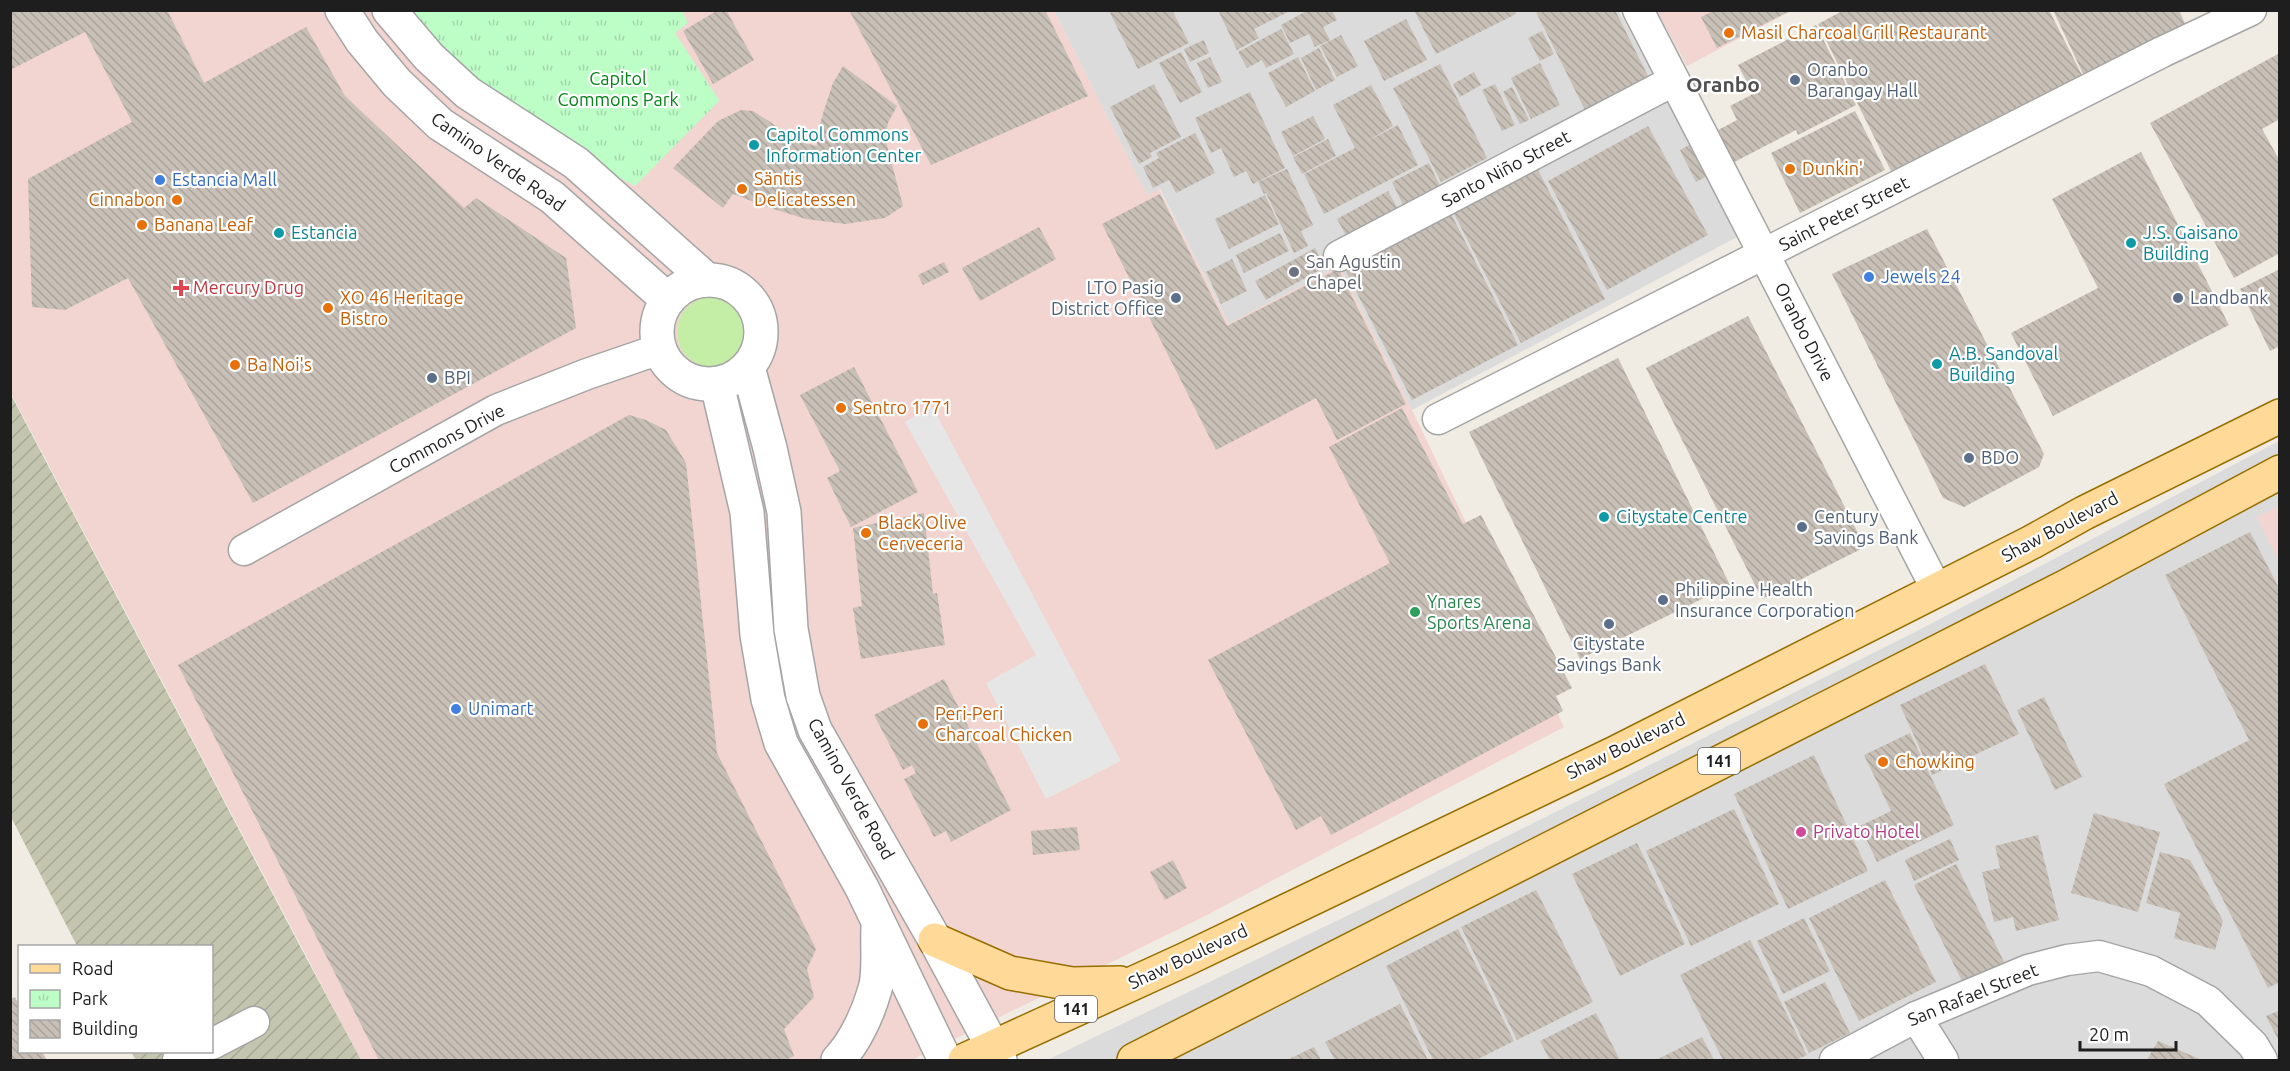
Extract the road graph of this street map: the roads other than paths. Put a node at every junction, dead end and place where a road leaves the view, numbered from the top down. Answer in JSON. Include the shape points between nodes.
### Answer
{"nodes":[{"id":1,"x":342,"y":10,"type":"edge"},
{"id":2,"x":389,"y":10,"type":"edge"},
{"id":3,"x":1638,"y":10,"type":"edge"},
{"id":4,"x":2251,"y":10,"type":"edge"},
{"id":5,"x":1673,"y":81,"type":"junction"},
{"id":6,"x":1764,"y":255,"type":"junction"},
{"id":7,"x":1339,"y":256,"type":"dead end"},
{"id":8,"x":707,"y":280,"type":"junction"},
{"id":9,"x":668,"y":300,"type":"junction"},
{"id":10,"x":660,"y":349,"type":"junction"},
{"id":11,"x":748,"y":367,"type":"junction"},
{"id":12,"x":717,"y":384,"type":"junction"},
{"id":13,"x":2280,"y":416,"type":"edge"},
{"id":14,"x":1438,"y":419,"type":"dead end"},
{"id":15,"x":2280,"y":472,"type":"edge"},
{"id":16,"x":244,"y":550,"type":"dead end"},
{"id":17,"x":1937,"y":590,"type":"junction"},
{"id":18,"x":878,"y":923,"type":"junction"},
{"id":19,"x":935,"y":940,"type":"junction"},
{"id":20,"x":1131,"y":983,"type":"junction"},
{"id":21,"x":1916,"y":1017,"type":"junction"},
{"id":22,"x":254,"y":1022,"type":"dead end"},
{"id":23,"x":213,"y":1043,"type":"edge"},
{"id":24,"x":194,"y":1053,"type":"edge"},
{"id":25,"x":986,"y":1056,"type":"edge"},
{"id":26,"x":1147,"y":1057,"type":"edge"},
{"id":27,"x":178,"y":1060,"type":"edge"},
{"id":28,"x":838,"y":1060,"type":"edge"},
{"id":29,"x":945,"y":1060,"type":"edge"},
{"id":30,"x":1835,"y":1060,"type":"edge"},
{"id":31,"x":1943,"y":1060,"type":"edge"},
{"id":32,"x":2262,"y":1060,"type":"edge"}],
"edges":[{"from":1,"to":9,"type":"street","name":"Camino Verde Road","via":[[397,84],[440,124],[552,197]]},
{"from":2,"to":8,"type":"street","via":[[429,57],[468,93],[576,163]]},
{"from":3,"to":5,"type":"street","name":"Oranbo Drive"},
{"from":4,"to":6,"type":"street","name":"Saint Peter Street"},
{"from":5,"to":6,"type":"street","name":"Oranbo Drive"},
{"from":5,"to":7,"type":"street","name":"Santo Niño Street"},
{"from":6,"to":14,"type":"street","name":"Saint Peter Street"},
{"from":6,"to":17,"type":"street","name":"Oranbo Drive"},
{"from":8,"to":9,"type":"street","via":[[679,290]]},
{"from":8,"to":11,"type":"street","via":[[722,281],[736,288],[756,310],[761,340]]},
{"from":9,"to":10,"type":"street","via":[[658,324]]},
{"from":10,"to":12,"type":"street","via":[[682,377],[699,384]]},
{"from":10,"to":16,"type":"street","name":"Commons Drive","via":[[496,410]]},
{"from":11,"to":12,"type":"street","via":[[729,381]]},
{"from":11,"to":19,"type":"street","name":"Camino Verde Road","via":[[784,512],[791,629],[803,696],[815,730]]},
{"from":12,"to":18,"type":"street","name":"Camino Verde Road","via":[[747,512],[757,635],[768,699],[782,743]]},
{"from":13,"to":17,"type":"main road","name":"Shaw Boulevard","number":"141"},
{"from":15,"to":26,"type":"main road","number":"141","via":[[2057,591],[1546,849]]},
{"from":17,"to":20,"type":"main road","name":"Shaw Boulevard","number":"141","via":[[1615,753]]},
{"from":18,"to":28,"type":"street","via":[[876,988],[859,1029]]},
{"from":18,"to":29,"type":"street","name":"Camino Verde Road"},
{"from":19,"to":20,"type":"main road","via":[[1010,973],[1072,984]]},
{"from":19,"to":25,"type":"street","name":"Camino Verde Road"},
{"from":20,"to":25,"type":"main road","name":"Shaw Boulevard","number":"141"},
{"from":21,"to":30,"type":"street","name":"San Rafael Street"},
{"from":21,"to":31,"type":"street"},
{"from":21,"to":32,"type":"street","name":"San Rafael Street","via":[[2028,970],[2099,956],[2151,970],[2208,1001],[2253,1045]]},
{"from":22,"to":23,"type":"street"},
{"from":24,"to":27,"type":"street"}]}
